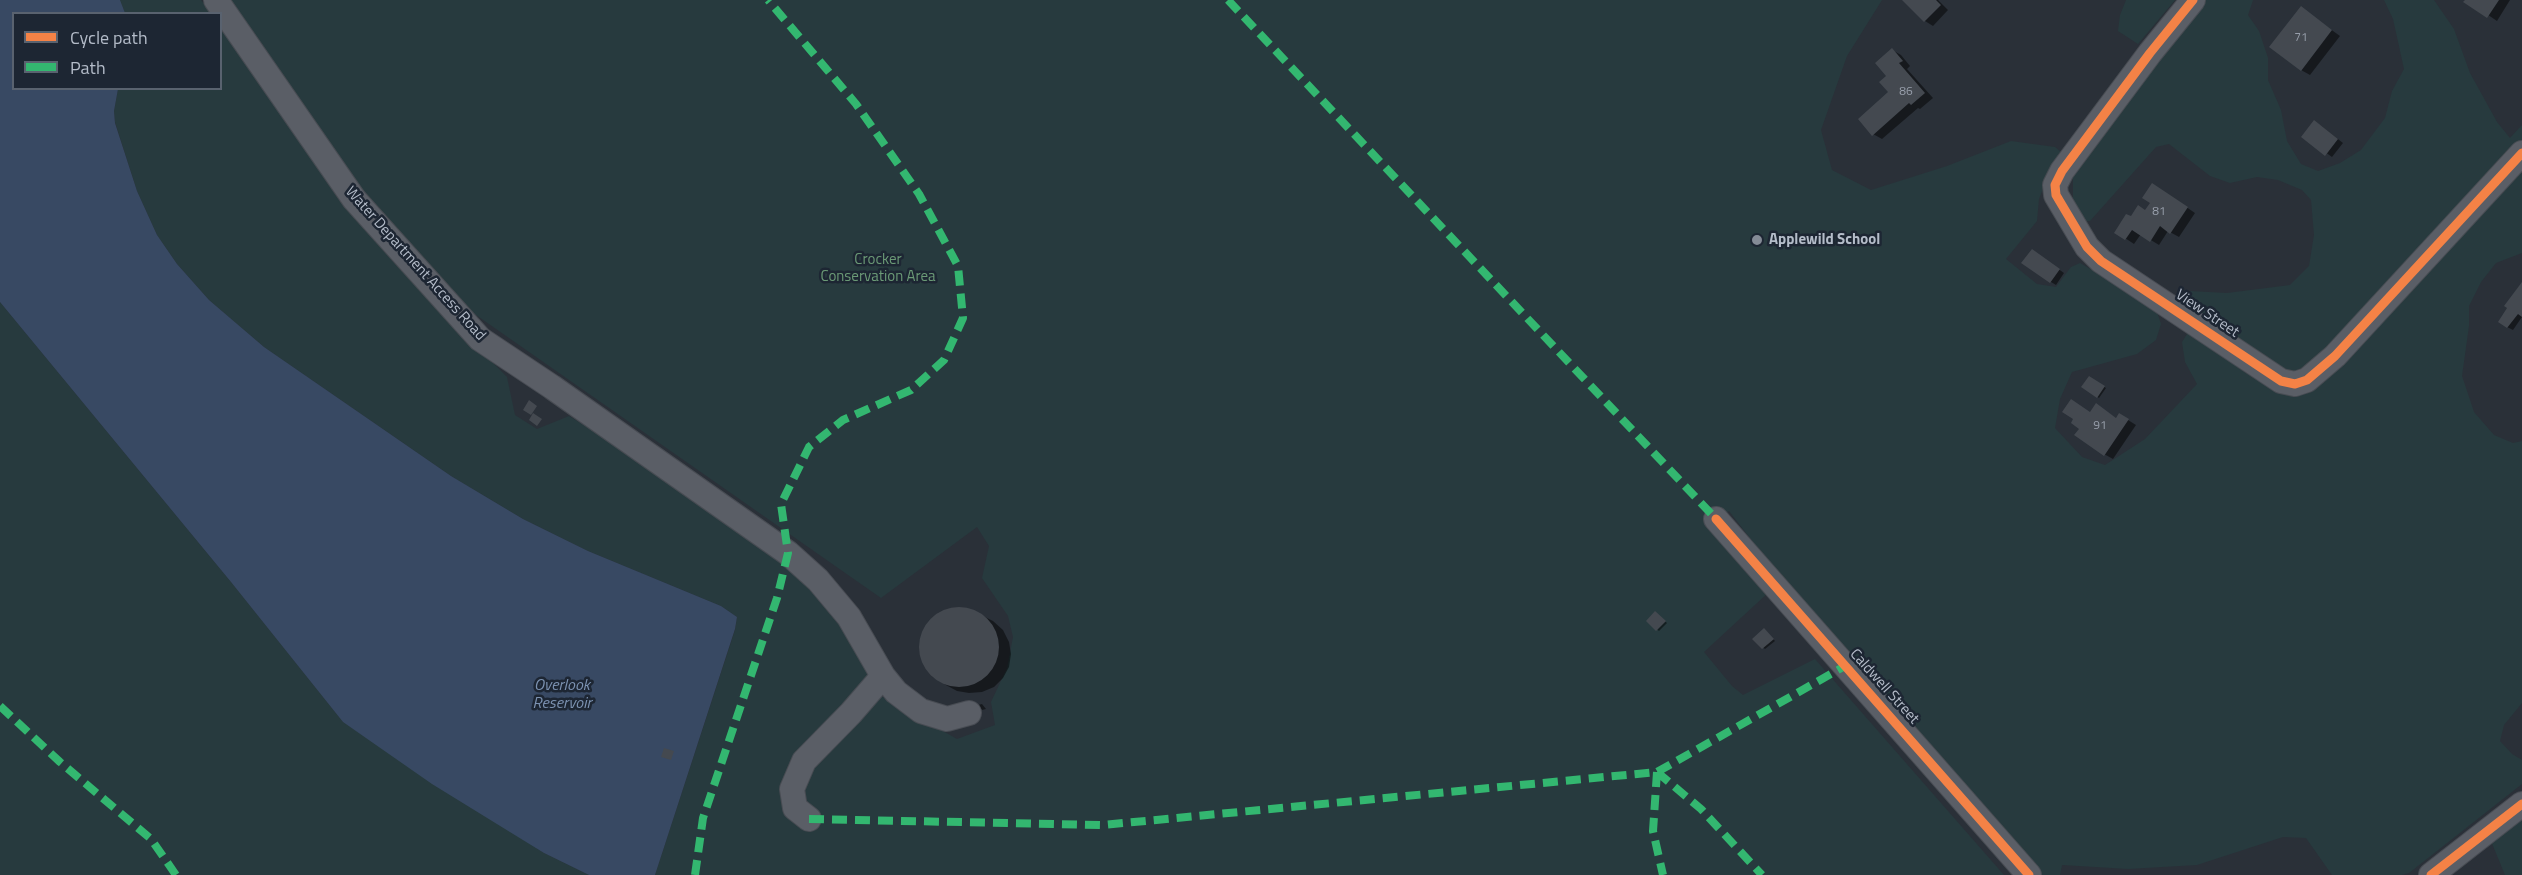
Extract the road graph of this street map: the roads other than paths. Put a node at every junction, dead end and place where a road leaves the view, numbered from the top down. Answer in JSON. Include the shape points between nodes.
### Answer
{"nodes":[{"id":1,"x":216,"y":0,"type":"edge"},
{"id":2,"x":2193,"y":0,"type":"edge"},
{"id":3,"x":2522,"y":153,"type":"edge"},
{"id":4,"x":1716,"y":519,"type":"dead end"},
{"id":5,"x":883,"y":676,"type":"junction"},
{"id":6,"x":969,"y":713,"type":"dead end"},
{"id":7,"x":2522,"y":804,"type":"edge"},
{"id":8,"x":809,"y":819,"type":"dead end"},
{"id":9,"x":2029,"y":875,"type":"edge"},
{"id":10,"x":2431,"y":875,"type":"edge"}],
"edges":[{"from":1,"to":5,"type":"street","name":"Water Department Access Road","via":[[354,199],[480,339],[788,553],[818,580],[849,617]]},
{"from":2,"to":3,"type":"street","name":"View Street","via":[[2062,171],[2055,185],[2056,195],[2087,247],[2101,261],[2281,381],[2295,384],[2307,380],[2335,356]]},
{"from":4,"to":9,"type":"street","name":"Caldwell Street"},
{"from":5,"to":6,"type":"street","name":"Water Department Access Road","via":[[921,711],[947,719]]},
{"from":5,"to":8,"type":"street","via":[[804,761],[792,789],[795,808]]},
{"from":7,"to":10,"type":"street"}]}
